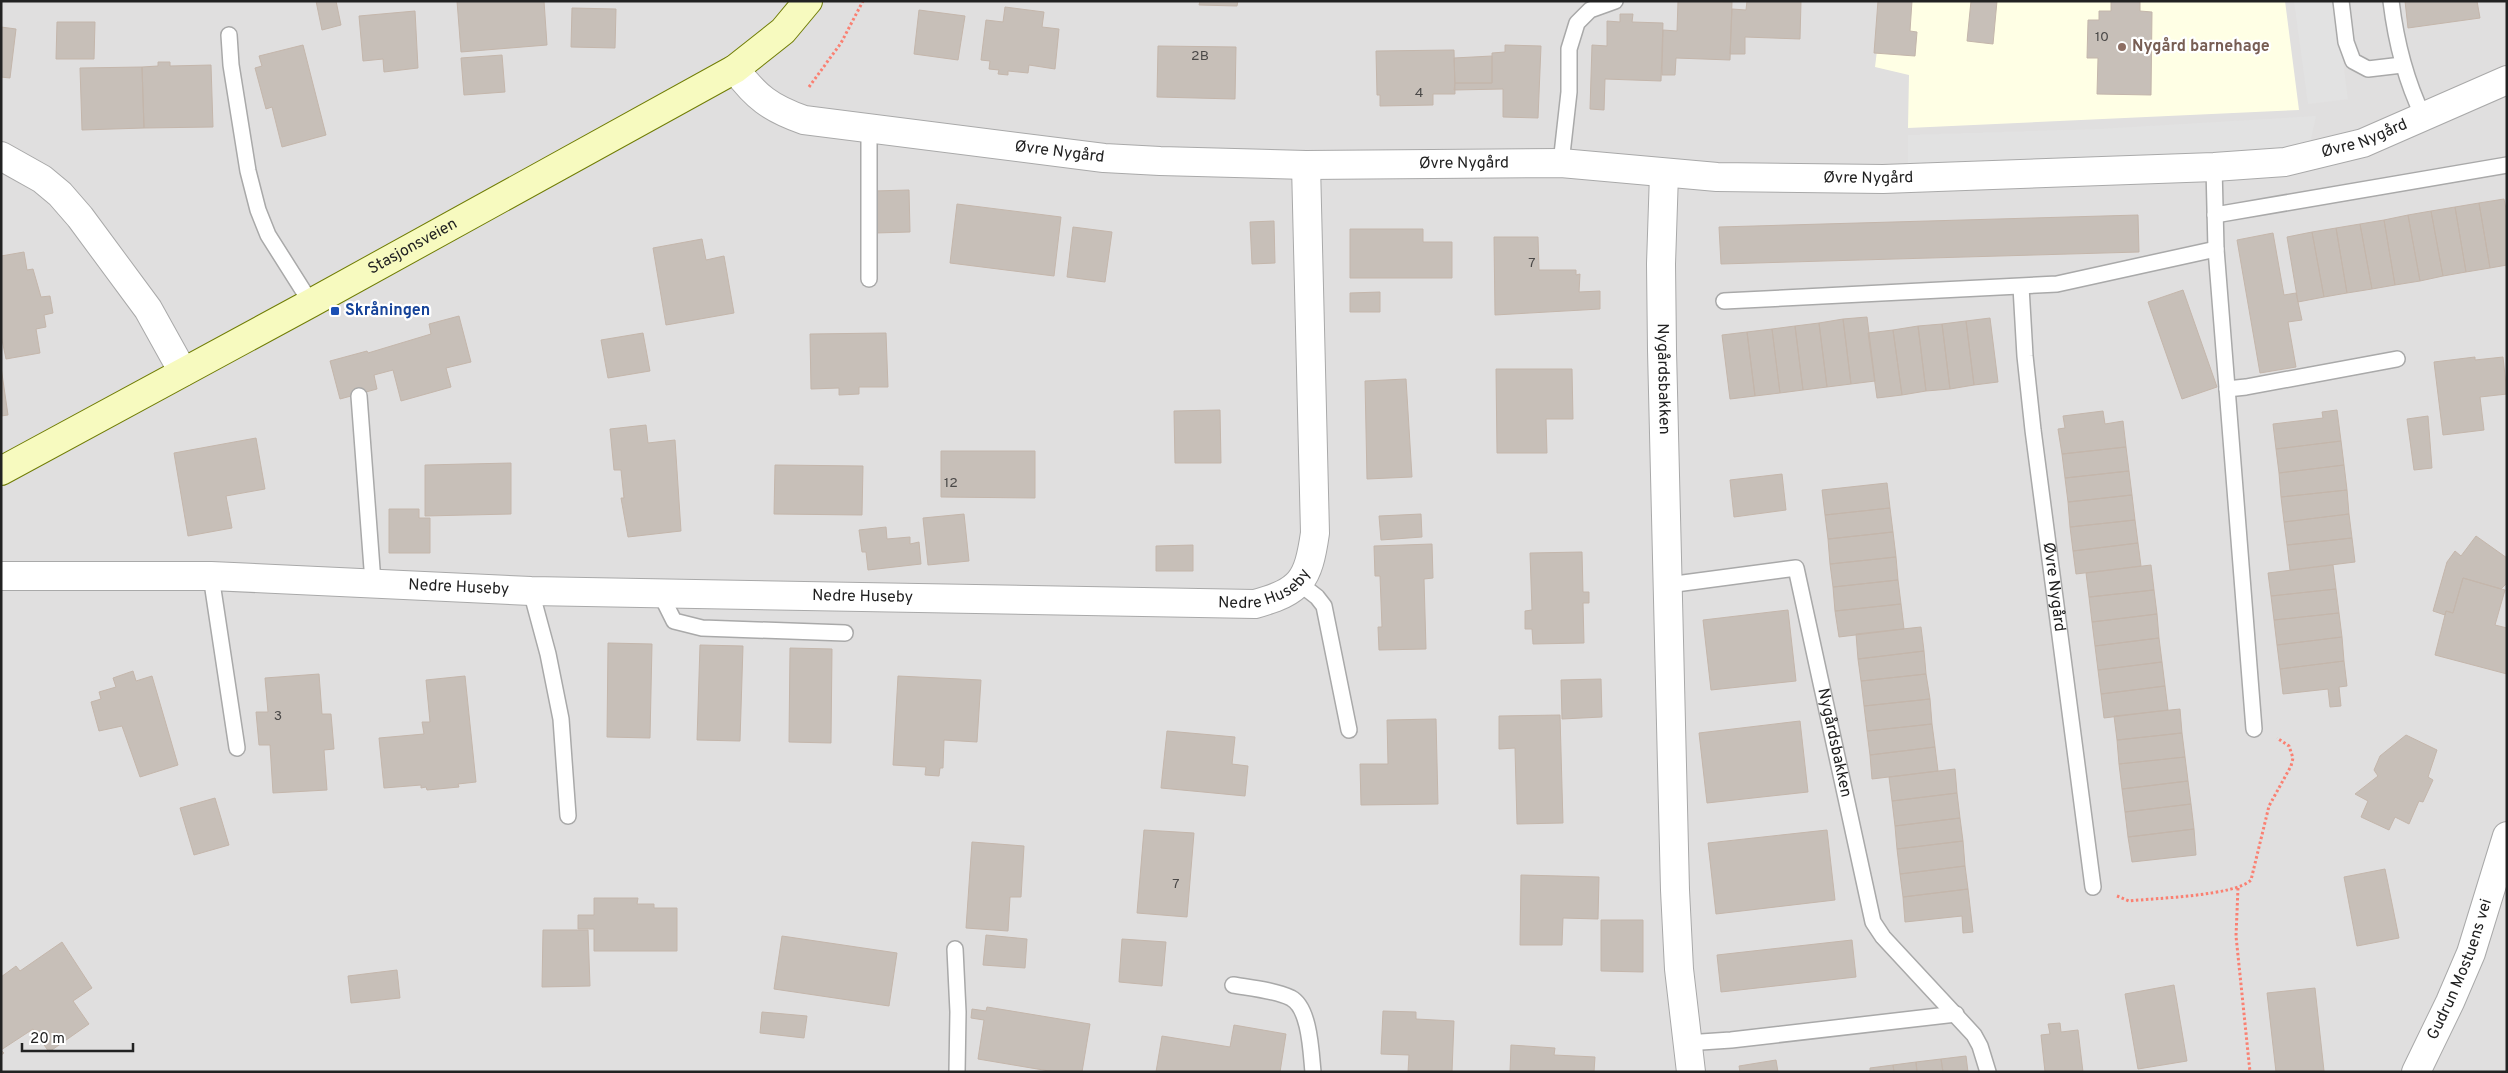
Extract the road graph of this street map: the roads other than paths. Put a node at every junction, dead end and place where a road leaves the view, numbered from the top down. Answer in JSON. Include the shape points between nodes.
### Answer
{"nodes":[{"id":1,"x":808,"y":1,"type":"edge"},
{"id":2,"x":1615,"y":1,"type":"edge"},
{"id":3,"x":2341,"y":1,"type":"edge"},
{"id":4,"x":2391,"y":1,"type":"edge"},
{"id":5,"x":229,"y":35,"type":"dead end"},
{"id":6,"x":2402,"y":65,"type":"junction"},
{"id":7,"x":735,"y":69,"type":"junction"},
{"id":8,"x":2507,"y":80,"type":"edge"},
{"id":9,"x":2423,"y":116,"type":"junction"},
{"id":10,"x":869,"y":128,"type":"junction"},
{"id":11,"x":1,"y":156,"type":"edge"},
{"id":12,"x":1561,"y":163,"type":"junction"},
{"id":13,"x":1306,"y":165,"type":"junction"},
{"id":14,"x":2507,"y":166,"type":"edge"},
{"id":15,"x":2214,"y":167,"type":"junction"},
{"id":16,"x":1664,"y":174,"type":"junction"},
{"id":17,"x":2215,"y":216,"type":"junction"},
{"id":18,"x":2216,"y":249,"type":"junction"},
{"id":19,"x":869,"y":279,"type":"dead end"},
{"id":20,"x":2021,"y":287,"type":"junction"},
{"id":21,"x":1724,"y":300,"type":"dead end"},
{"id":22,"x":310,"y":303,"type":"junction"},
{"id":23,"x":2398,"y":359,"type":"dead end"},
{"id":24,"x":183,"y":372,"type":"junction"},
{"id":25,"x":2227,"y":388,"type":"junction"},
{"id":26,"x":359,"y":396,"type":"dead end"},
{"id":27,"x":1,"y":471,"type":"edge"},
{"id":28,"x":1,"y":576,"type":"edge"},
{"id":29,"x":211,"y":576,"type":"junction"},
{"id":30,"x":373,"y":582,"type":"junction"},
{"id":31,"x":1299,"y":583,"type":"junction"},
{"id":32,"x":1668,"y":585,"type":"junction"},
{"id":33,"x":531,"y":591,"type":"junction"},
{"id":34,"x":660,"y":593,"type":"junction"},
{"id":35,"x":845,"y":633,"type":"dead end"},
{"id":36,"x":2254,"y":729,"type":"road end"},
{"id":37,"x":1349,"y":730,"type":"dead end"},
{"id":38,"x":236,"y":748,"type":"dead end"},
{"id":39,"x":568,"y":816,"type":"dead end"},
{"id":40,"x":2507,"y":836,"type":"edge"},
{"id":41,"x":2093,"y":887,"type":"road end"},
{"id":42,"x":955,"y":948,"type":"dead end"},
{"id":43,"x":1233,"y":985,"type":"dead end"},
{"id":44,"x":1956,"y":1014,"type":"junction"},
{"id":45,"x":1686,"y":1043,"type":"junction"},
{"id":46,"x":957,"y":1072,"type":"edge"},
{"id":47,"x":1313,"y":1072,"type":"edge"},
{"id":48,"x":1691,"y":1072,"type":"edge"},
{"id":49,"x":1988,"y":1072,"type":"edge"},
{"id":50,"x":2416,"y":1072,"type":"edge"}],
"edges":[{"from":1,"to":7,"type":"main road","name":"Stasjonsveien","via":[[783,31]]},
{"from":2,"to":12,"type":"lane","via":[[1590,10],[1577,22],[1569,49],[1569,92]]},
{"from":3,"to":6,"type":"lane","via":[[2346,42],[2353,61],[2368,69]]},
{"from":4,"to":6,"type":"lane"},
{"from":5,"to":22,"type":"lane","via":[[248,171],[258,210],[268,235]]},
{"from":6,"to":9,"type":"lane"},
{"from":7,"to":10,"type":"street","name":"Øvre Nygård","via":[[762,101],[783,112],[804,120]]},
{"from":7,"to":22,"type":"main road","name":"Stasjonsveien"},
{"from":8,"to":9,"type":"street","name":"Øvre Nygård"},
{"from":9,"to":15,"type":"street","name":"Øvre Nygård","via":[[2340,151],[2285,162]]},
{"from":10,"to":13,"type":"street","name":"Øvre Nygård","via":[[1104,158]]},
{"from":10,"to":19,"type":"lane"},
{"from":11,"to":24,"type":"street","via":[[42,179],[80,217],[148,309]]},
{"from":12,"to":13,"type":"street","name":"Øvre Nygård"},
{"from":12,"to":16,"type":"street","name":"Øvre Nygård"},
{"from":13,"to":31,"type":"street","name":"Nedre Huseby","via":[[1315,533],[1310,563]]},
{"from":14,"to":17,"type":"lane"},
{"from":15,"to":16,"type":"street","name":"Øvre Nygård","via":[[1784,180]]},
{"from":15,"to":17,"type":"lane"},
{"from":16,"to":32,"type":"street","name":"Nygårdsbakken","via":[[1662,330]]},
{"from":17,"to":18,"type":"lane"},
{"from":18,"to":20,"type":"lane","via":[[2057,284]]},
{"from":18,"to":25,"type":"lane"},
{"from":20,"to":21,"type":"lane"},
{"from":20,"to":41,"type":"lane","name":"Øvre Nygård","via":[[2033,430]]},
{"from":22,"to":24,"type":"main road","name":"Stasjonsveien"},
{"from":23,"to":25,"type":"lane"},
{"from":24,"to":27,"type":"main road","name":"Stasjonsveien"},
{"from":25,"to":36,"type":"lane"},
{"from":26,"to":30,"type":"lane"},
{"from":28,"to":29,"type":"street","name":"Nedre Huseby"},
{"from":29,"to":30,"type":"street","name":"Nedre Huseby"},
{"from":29,"to":38,"type":"lane"},
{"from":30,"to":33,"type":"street","name":"Nedre Huseby"},
{"from":31,"to":34,"type":"street","name":"Nedre Huseby","via":[[1284,596],[1255,604]]},
{"from":31,"to":37,"type":"lane","via":[[1324,606]]},
{"from":32,"to":44,"type":"lane","name":"Nygårdsbakken","via":[[1796,568],[1873,922],[1883,937]]},
{"from":32,"to":45,"type":"street","name":"Nygårdsbakken","via":[[1675,890]]},
{"from":33,"to":34,"type":"street","name":"Nedre Huseby"},
{"from":33,"to":39,"type":"lane","via":[[561,720]]},
{"from":34,"to":35,"type":"lane","via":[[674,621],[702,628]]},
{"from":40,"to":50,"type":"street","name":"Gudrun Mostuens vei","via":[[2471,953]]},
{"from":42,"to":46,"type":"lane"},
{"from":43,"to":47,"type":"lane","via":[[1292,999],[1302,1010]]},
{"from":44,"to":45,"type":"lane"},
{"from":44,"to":49,"type":"lane","name":"Nygårdsbakken","via":[[1980,1046]]},
{"from":45,"to":48,"type":"street","name":"Nygårdsbakken"}]}
